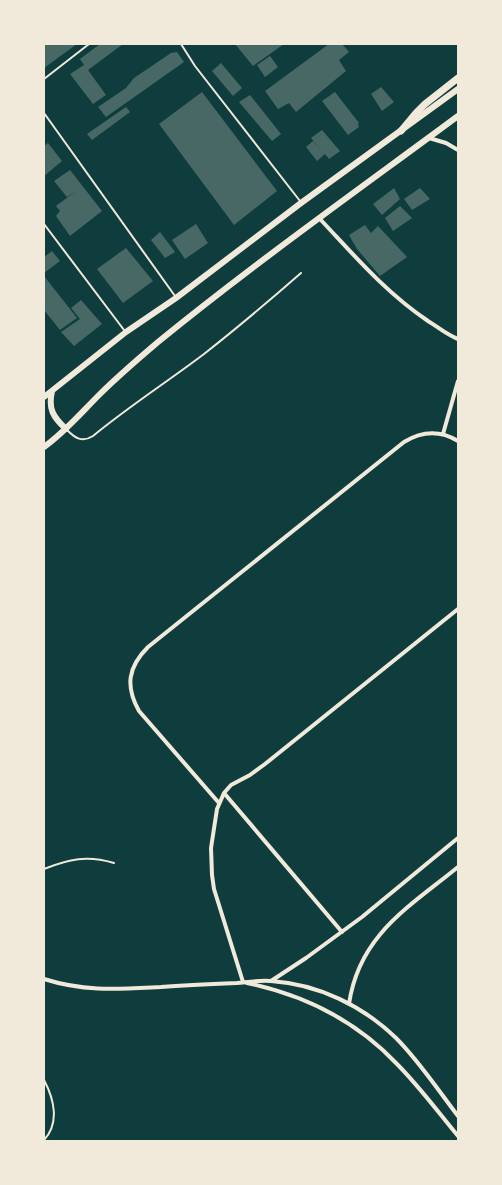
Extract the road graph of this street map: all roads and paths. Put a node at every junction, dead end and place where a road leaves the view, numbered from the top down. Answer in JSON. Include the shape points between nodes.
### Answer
{"nodes":[{"id":1,"x":89,"y":44,"type":"edge"},
{"id":2,"x":181,"y":44,"type":"edge"},
{"id":3,"x":458,"y":78,"type":"edge"},
{"id":4,"x":44,"y":80,"type":"edge"},
{"id":5,"x":458,"y":88,"type":"edge"},
{"id":6,"x":44,"y":113,"type":"edge"},
{"id":7,"x":458,"y":116,"type":"edge"},
{"id":8,"x":401,"y":131,"type":"junction"},
{"id":9,"x":428,"y":138,"type":"junction"},
{"id":10,"x":458,"y":150,"type":"edge"},
{"id":11,"x":301,"y":203,"type":"junction"},
{"id":12,"x":319,"y":218,"type":"junction"},
{"id":13,"x":44,"y":224,"type":"edge"},
{"id":14,"x":301,"y":273,"type":"dead end"},
{"id":15,"x":176,"y":298,"type":"junction"},
{"id":16,"x":126,"y":332,"type":"junction"},
{"id":17,"x":458,"y":339,"type":"edge"},
{"id":18,"x":458,"y":381,"type":"edge"},
{"id":19,"x":52,"y":391,"type":"junction"},
{"id":20,"x":44,"y":397,"type":"edge"},
{"id":21,"x":66,"y":429,"type":"junction"},
{"id":22,"x":443,"y":434,"type":"junction"},
{"id":23,"x":458,"y":441,"type":"edge"},
{"id":24,"x":44,"y":447,"type":"edge"},
{"id":25,"x":458,"y":609,"type":"edge"},
{"id":26,"x":224,"y":793,"type":"junction"},
{"id":27,"x":219,"y":803,"type":"junction"},
{"id":28,"x":458,"y":838,"type":"edge"},
{"id":29,"x":114,"y":863,"type":"dead end"},
{"id":30,"x":458,"y":867,"type":"edge"},
{"id":31,"x":44,"y":869,"type":"edge"},
{"id":32,"x":342,"y":932,"type":"junction"},
{"id":33,"x":44,"y":979,"type":"edge"},
{"id":34,"x":271,"y":981,"type":"junction"},
{"id":35,"x":243,"y":982,"type":"junction"},
{"id":36,"x":350,"y":1004,"type":"junction"},
{"id":37,"x":44,"y":1080,"type":"edge"},
{"id":38,"x":458,"y":1116,"type":"edge"},
{"id":39,"x":458,"y":1136,"type":"edge"},
{"id":40,"x":44,"y":1140,"type":"edge"}],
"edges":[{"from":1,"to":4,"type":"lane"},
{"from":2,"to":11,"type":"lane"},
{"from":3,"to":8,"type":"highway","via":[[425,104]]},
{"from":5,"to":8,"type":"highway"},
{"from":6,"to":15,"type":"lane"},
{"from":7,"to":9,"type":"highway"},
{"from":8,"to":11,"type":"highway"},
{"from":9,"to":10,"type":"street"},
{"from":9,"to":12,"type":"highway"},
{"from":11,"to":15,"type":"highway"},
{"from":12,"to":17,"type":"street","via":[[393,294]]},
{"from":12,"to":21,"type":"highway","via":[[140,356]]},
{"from":13,"to":16,"type":"lane"},
{"from":14,"to":21,"type":"lane","via":[[205,353],[89,439],[80,440]]},
{"from":15,"to":16,"type":"highway"},
{"from":16,"to":19,"type":"highway"},
{"from":18,"to":22,"type":"street"},
{"from":19,"to":20,"type":"highway"},
{"from":19,"to":21,"type":"highway","via":[[51,410]]},
{"from":21,"to":24,"type":"highway"},
{"from":22,"to":23,"type":"street"},
{"from":22,"to":27,"type":"street","via":[[427,433],[404,442],[139,655],[130,677],[133,700]]},
{"from":25,"to":26,"type":"street","via":[[265,764]]},
{"from":26,"to":27,"type":"street"},
{"from":26,"to":32,"type":"street"},
{"from":27,"to":35,"type":"street","via":[[212,848],[212,875]]},
{"from":28,"to":32,"type":"street"},
{"from":29,"to":31,"type":"lane","via":[[95,858],[76,859]]},
{"from":30,"to":36,"type":"street","via":[[396,916],[379,935],[359,968]]},
{"from":32,"to":34,"type":"street"},
{"from":33,"to":35,"type":"street","via":[[72,987],[103,989]]},
{"from":34,"to":35,"type":"street"},
{"from":34,"to":36,"type":"street","via":[[306,987]]},
{"from":35,"to":39,"type":"street","via":[[307,1001],[364,1034],[397,1064]]},
{"from":36,"to":38,"type":"street","via":[[375,1020],[408,1051]]},
{"from":37,"to":40,"type":"lane","via":[[54,1122]]}]}
